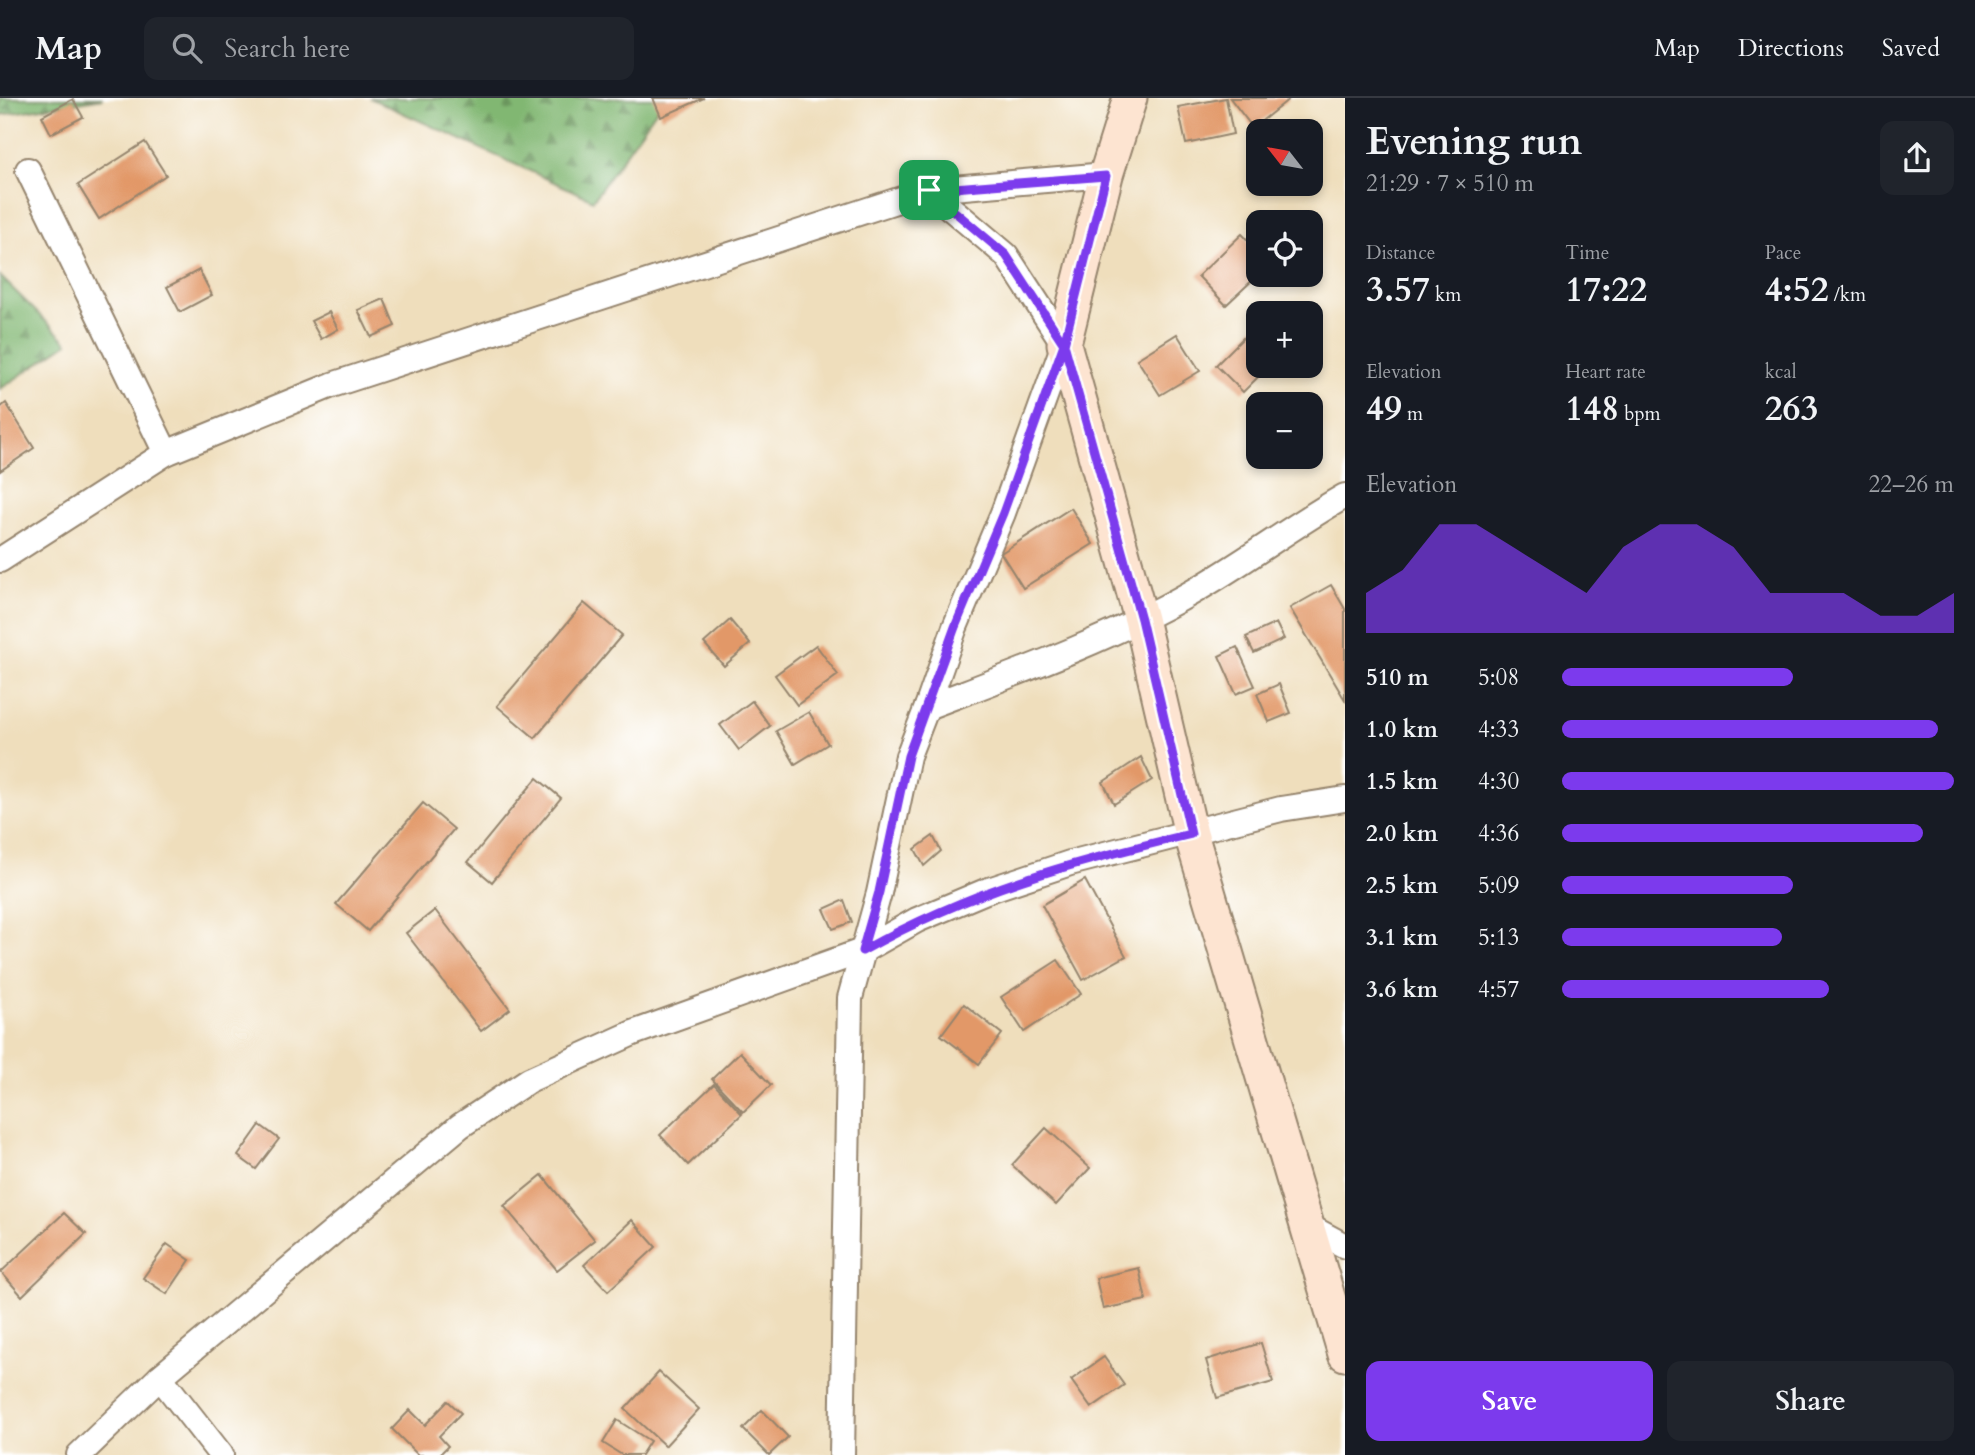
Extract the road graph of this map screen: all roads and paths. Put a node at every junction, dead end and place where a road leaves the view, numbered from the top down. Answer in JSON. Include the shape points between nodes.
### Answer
{"nodes":[{"id":1,"x":1130,"y":98,"type":"edge"},
{"id":2,"x":28,"y":170,"type":"dead end"},
{"id":3,"x":1106,"y":176,"type":"junction"},
{"id":4,"x":929,"y":190,"type":"junction"},
{"id":5,"x":1064,"y":344,"type":"junction"},
{"id":6,"x":166,"y":453,"type":"junction"},
{"id":7,"x":1345,"y":496,"type":"edge"},
{"id":8,"x":0,"y":560,"type":"edge"},
{"id":9,"x":1141,"y":619,"type":"junction"},
{"id":10,"x":927,"y":707,"type":"junction"},
{"id":11,"x":1345,"y":799,"type":"edge"},
{"id":12,"x":1191,"y":834,"type":"junction"},
{"id":13,"x":862,"y":951,"type":"junction"},
{"id":14,"x":1308,"y":1226,"type":"junction"},
{"id":15,"x":1345,"y":1246,"type":"edge"},
{"id":16,"x":1335,"y":1281,"type":"edge"},
{"id":17,"x":1345,"y":1354,"type":"edge"},
{"id":18,"x":160,"y":1377,"type":"junction"},
{"id":19,"x":79,"y":1455,"type":"edge"},
{"id":20,"x":221,"y":1455,"type":"edge"},
{"id":21,"x":842,"y":1455,"type":"edge"}],
"edges":[{"from":1,"to":3,"type":"street"},
{"from":2,"to":6,"type":"street"},
{"from":3,"to":4,"type":"street"},
{"from":3,"to":5,"type":"street"},
{"from":4,"to":5,"type":"street","via":[[1006,255]]},
{"from":4,"to":6,"type":"street","via":[[332,385]]},
{"from":5,"to":9,"type":"street"},
{"from":5,"to":10,"type":"street"},
{"from":6,"to":8,"type":"street"},
{"from":7,"to":9,"type":"street","via":[[1192,593]]},
{"from":9,"to":10,"type":"street","via":[[1024,671]]},
{"from":9,"to":12,"type":"street"},
{"from":10,"to":13,"type":"street","via":[[908,756]]},
{"from":11,"to":12,"type":"street","via":[[1281,809]]},
{"from":12,"to":13,"type":"street","via":[[1070,863],[986,891],[917,920]]},
{"from":12,"to":14,"type":"street"},
{"from":13,"to":18,"type":"street","via":[[633,1033],[529,1080],[460,1126]]},
{"from":13,"to":21,"type":"street","via":[[850,998]]},
{"from":14,"to":15,"type":"street"},
{"from":14,"to":16,"type":"street"},
{"from":16,"to":17,"type":"street"},
{"from":18,"to":19,"type":"street"},
{"from":18,"to":20,"type":"street"}]}
